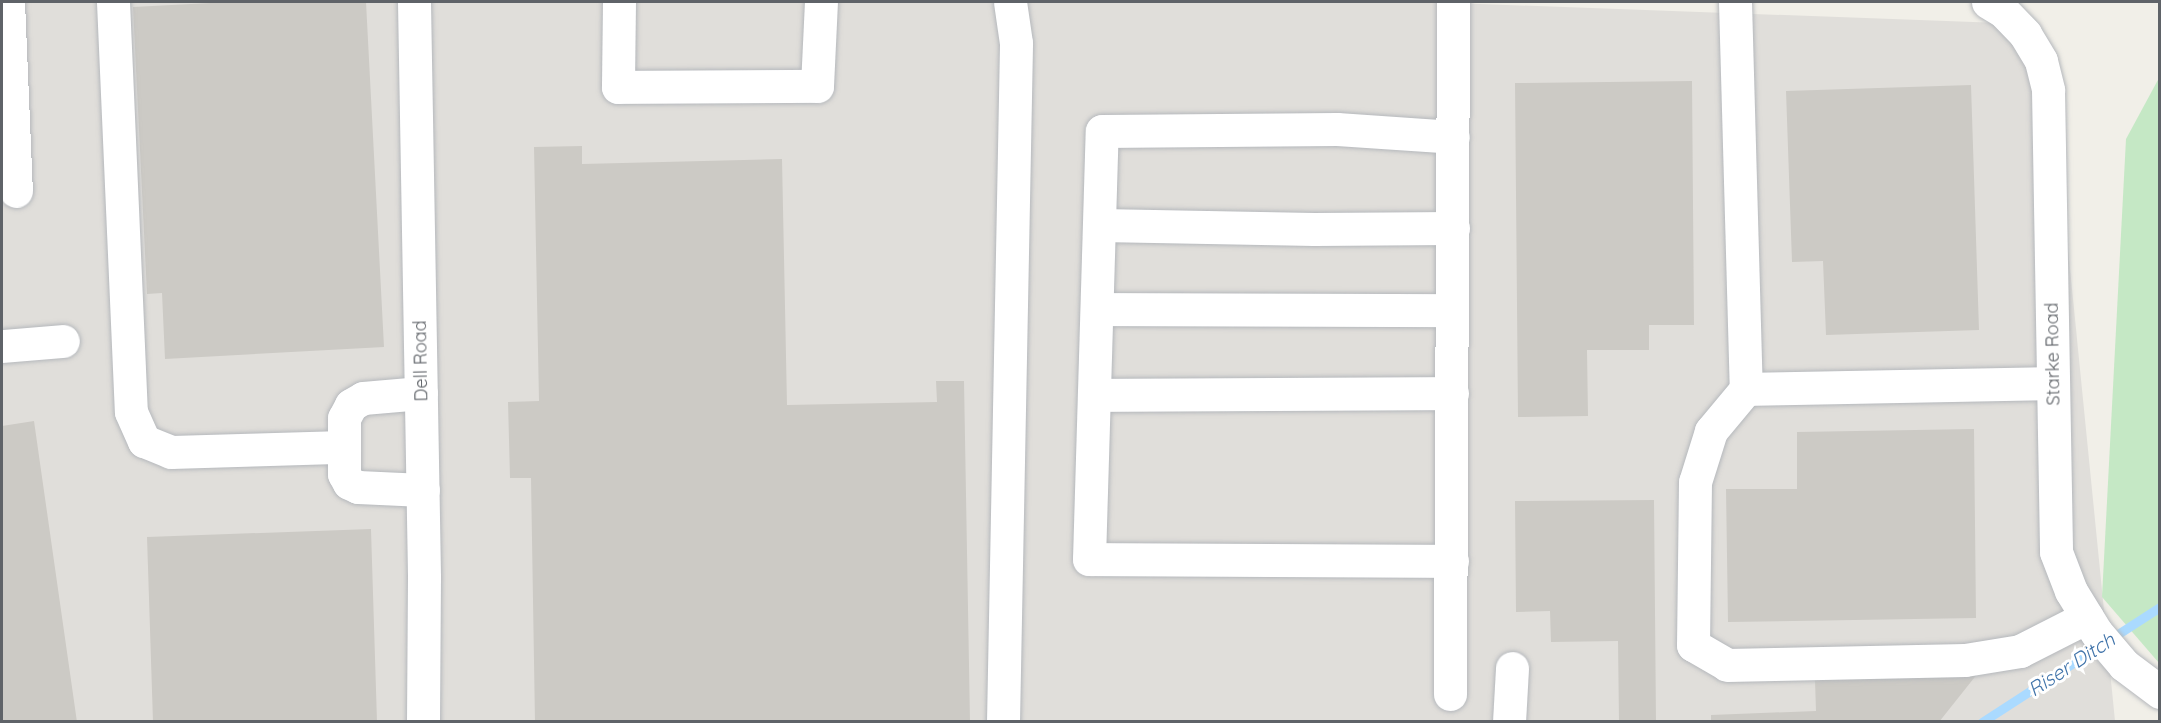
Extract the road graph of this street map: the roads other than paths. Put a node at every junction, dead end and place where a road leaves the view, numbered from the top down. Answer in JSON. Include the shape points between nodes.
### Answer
{"nodes":[{"id":1,"x":9,"y":2,"type":"edge"},
{"id":2,"x":113,"y":2,"type":"edge"},
{"id":3,"x":414,"y":2,"type":"edge"},
{"id":4,"x":619,"y":2,"type":"edge"},
{"id":5,"x":821,"y":2,"type":"edge"},
{"id":6,"x":1010,"y":2,"type":"edge"},
{"id":7,"x":1452,"y":2,"type":"edge"},
{"id":8,"x":1735,"y":2,"type":"edge"},
{"id":9,"x":1988,"y":2,"type":"edge"},
{"id":10,"x":1453,"y":136,"type":"junction"},
{"id":11,"x":16,"y":191,"type":"dead end"},
{"id":12,"x":1100,"y":225,"type":"junction"},
{"id":13,"x":1453,"y":228,"type":"junction"},
{"id":14,"x":1097,"y":309,"type":"junction"},
{"id":15,"x":1452,"y":310,"type":"junction"},
{"id":16,"x":63,"y":341,"type":"dead end"},
{"id":17,"x":2,"y":346,"type":"edge"},
{"id":18,"x":2054,"y":383,"type":"junction"},
{"id":19,"x":1746,"y":389,"type":"junction"},
{"id":20,"x":421,"y":393,"type":"junction"},
{"id":21,"x":1452,"y":393,"type":"junction"},
{"id":22,"x":1095,"y":394,"type":"junction"},
{"id":23,"x":344,"y":447,"type":"junction"},
{"id":24,"x":423,"y":490,"type":"junction"},
{"id":25,"x":1452,"y":561,"type":"junction"},
{"id":26,"x":2087,"y":618,"type":"junction"},
{"id":27,"x":1512,"y":668,"type":"dead end"},
{"id":28,"x":2160,"y":692,"type":"edge"},
{"id":29,"x":1450,"y":694,"type":"dead end"},
{"id":30,"x":423,"y":722,"type":"edge"},
{"id":31,"x":1003,"y":722,"type":"edge"},
{"id":32,"x":1509,"y":722,"type":"edge"}],
"edges":[{"from":1,"to":11,"type":"street"},
{"from":2,"to":23,"type":"street","via":[[131,412],[144,441],[171,452]]},
{"from":3,"to":20,"type":"street","name":"Dell Road"},
{"from":4,"to":5,"type":"street","via":[[618,87],[817,86]]},
{"from":6,"to":31,"type":"street","via":[[1016,43]]},
{"from":7,"to":10,"type":"street"},
{"from":8,"to":19,"type":"street"},
{"from":9,"to":18,"type":"street","name":"Starke Road","via":[[2003,11],[2025,34],[2041,61],[2048,90]]},
{"from":10,"to":12,"type":"street","via":[[1337,129],[1102,131]]},
{"from":10,"to":13,"type":"street"},
{"from":12,"to":13,"type":"street","via":[[1314,230]]},
{"from":12,"to":14,"type":"street"},
{"from":13,"to":15,"type":"street"},
{"from":14,"to":15,"type":"street"},
{"from":14,"to":22,"type":"street"},
{"from":15,"to":21,"type":"street"},
{"from":16,"to":17,"type":"street"},
{"from":18,"to":19,"type":"street"},
{"from":18,"to":26,"type":"street","name":"Starke Road","via":[[2056,552],[2071,591]]},
{"from":19,"to":26,"type":"street","via":[[1712,431],[1695,482],[1694,645],[1727,665],[1965,660],[2020,651]]},
{"from":20,"to":23,"type":"street","via":[[363,398],[351,405],[344,418]]},
{"from":20,"to":24,"type":"street","name":"Dell Road"},
{"from":21,"to":22,"type":"street"},
{"from":21,"to":25,"type":"street"},
{"from":22,"to":25,"type":"street","via":[[1089,559]]},
{"from":23,"to":24,"type":"street","via":[[344,474],[349,483],[358,487]]},
{"from":24,"to":30,"type":"street","name":"Dell Road"},
{"from":25,"to":29,"type":"street"},
{"from":26,"to":28,"type":"street","name":"Starke Road","via":[[2124,665]]},
{"from":27,"to":32,"type":"street"}]}
